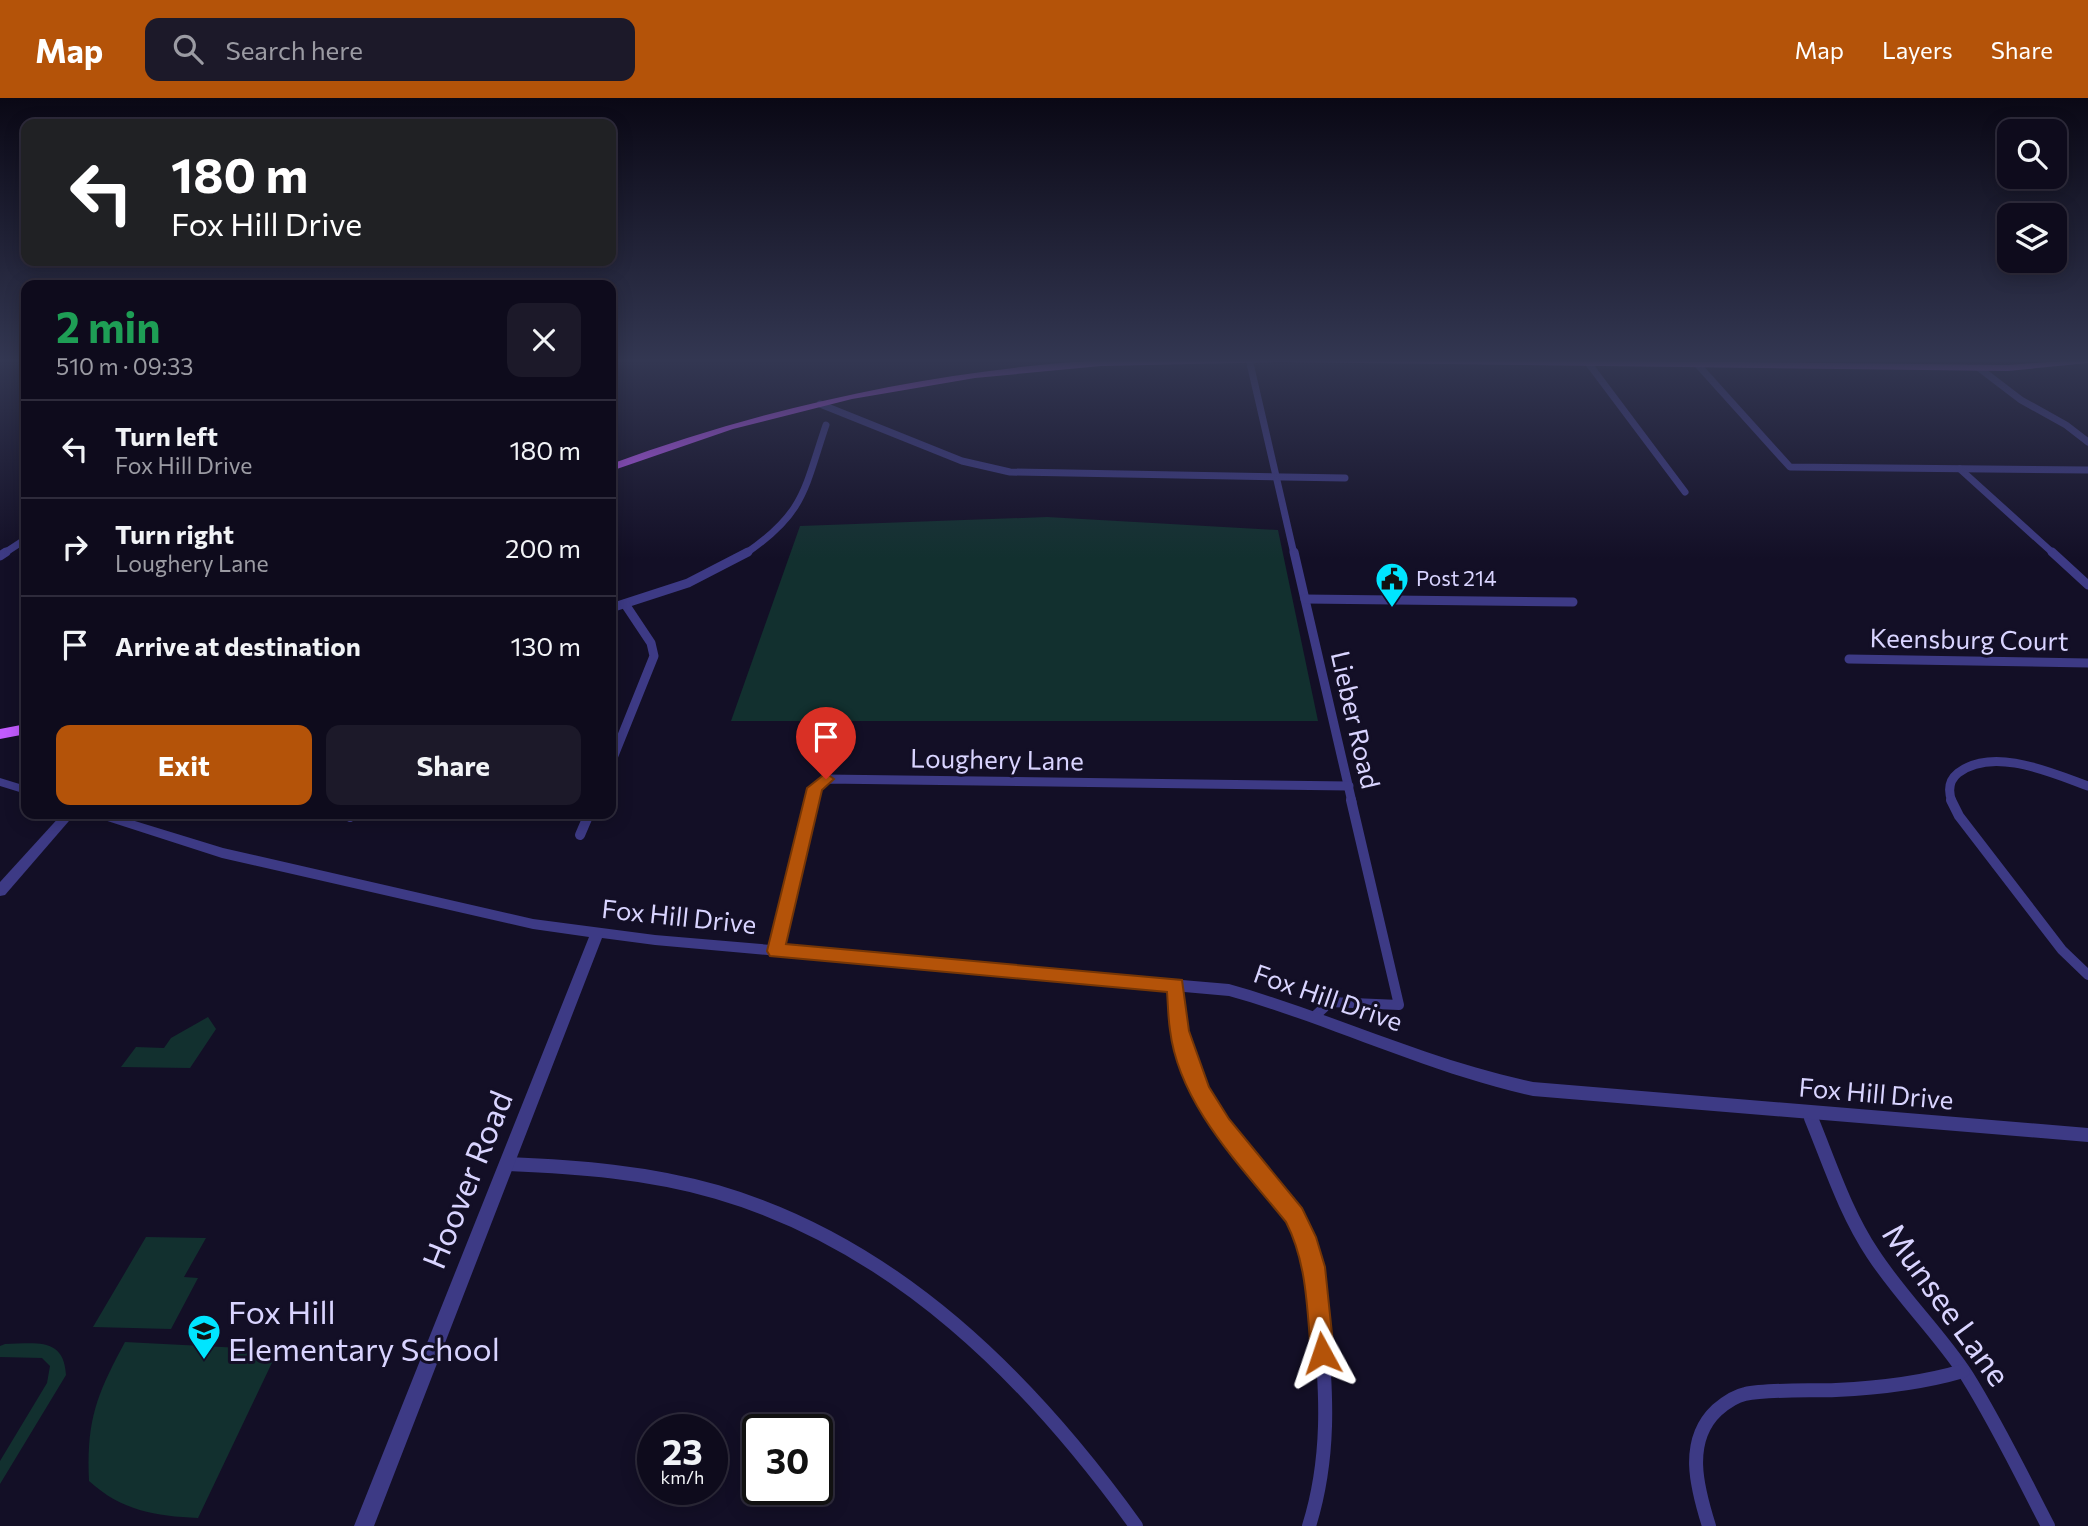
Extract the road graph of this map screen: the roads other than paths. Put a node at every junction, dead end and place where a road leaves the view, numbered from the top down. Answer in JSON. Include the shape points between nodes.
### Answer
{"nodes":[{"id":1,"x":826,"y":425,"type":"dead end"},
{"id":2,"x":739,"y":426,"type":"edge"},
{"id":3,"x":874,"y":426,"type":"edge"},
{"id":4,"x":1264,"y":426,"type":"edge"},
{"id":5,"x":1636,"y":426,"type":"edge"},
{"id":6,"x":1753,"y":426,"type":"edge"},
{"id":7,"x":2067,"y":426,"type":"edge"},
{"id":8,"x":2088,"y":442,"type":"edge"},
{"id":9,"x":616,"y":466,"type":"edge"},
{"id":10,"x":1960,"y":469,"type":"junction"},
{"id":11,"x":2088,"y":470,"type":"edge"},
{"id":12,"x":1276,"y":476,"type":"junction"},
{"id":13,"x":1345,"y":478,"type":"dead end"},
{"id":14,"x":1685,"y":492,"type":"dead end"},
{"id":15,"x":21,"y":542,"type":"edge"},
{"id":16,"x":0,"y":556,"type":"edge"},
{"id":17,"x":2088,"y":585,"type":"edge"},
{"id":18,"x":1306,"y":599,"type":"junction"},
{"id":19,"x":1573,"y":602,"type":"dead end"},
{"id":20,"x":625,"y":604,"type":"junction"},
{"id":21,"x":616,"y":607,"type":"edge"},
{"id":22,"x":1849,"y":659,"type":"dead end"},
{"id":23,"x":2088,"y":663,"type":"edge"},
{"id":24,"x":21,"y":730,"type":"edge"},
{"id":25,"x":0,"y":734,"type":"edge"},
{"id":26,"x":616,"y":752,"type":"edge"},
{"id":27,"x":0,"y":782,"type":"edge"},
{"id":28,"x":1349,"y":786,"type":"junction"},
{"id":29,"x":2088,"y":786,"type":"edge"},
{"id":30,"x":21,"y":788,"type":"edge"},
{"id":31,"x":65,"y":819,"type":"edge"},
{"id":32,"x":115,"y":819,"type":"edge"},
{"id":33,"x":587,"y":819,"type":"edge"},
{"id":34,"x":580,"y":835,"type":"dead end"},
{"id":35,"x":0,"y":891,"type":"edge"},
{"id":36,"x":597,"y":934,"type":"junction"},
{"id":37,"x":776,"y":951,"type":"junction"},
{"id":38,"x":2088,"y":975,"type":"edge"},
{"id":39,"x":1176,"y":985,"type":"junction"},
{"id":40,"x":1315,"y":1016,"type":"junction"},
{"id":41,"x":1809,"y":1113,"type":"junction"},
{"id":42,"x":2088,"y":1135,"type":"edge"},
{"id":43,"x":506,"y":1164,"type":"junction"},
{"id":44,"x":1964,"y":1371,"type":"junction"},
{"id":45,"x":364,"y":1526,"type":"edge"},
{"id":46,"x":1136,"y":1526,"type":"edge"},
{"id":47,"x":1309,"y":1526,"type":"edge"},
{"id":48,"x":1709,"y":1526,"type":"edge"},
{"id":49,"x":2048,"y":1526,"type":"edge"}],
"edges":[{"from":1,"to":20,"type":"street","via":[[800,501],[776,530],[706,575]]},
{"from":2,"to":9,"type":"main road"},
{"from":3,"to":12,"type":"street","via":[[962,461],[1003,471]]},
{"from":4,"to":12,"type":"street","name":"Lieber Road"},
{"from":5,"to":14,"type":"street"},
{"from":6,"to":10,"type":"street","via":[[1790,467]]},
{"from":7,"to":8,"type":"street"},
{"from":10,"to":11,"type":"street"},
{"from":10,"to":17,"type":"street"},
{"from":12,"to":13,"type":"street"},
{"from":12,"to":18,"type":"street","name":"Lieber Road"},
{"from":15,"to":16,"type":"street"},
{"from":18,"to":19,"type":"street"},
{"from":18,"to":28,"type":"street","name":"Lieber Road"},
{"from":20,"to":21,"type":"street"},
{"from":20,"to":26,"type":"street","via":[[651,643],[654,656]]},
{"from":22,"to":23,"type":"street","name":"Keensburg Court"},
{"from":24,"to":25,"type":"main road"},
{"from":27,"to":30,"type":"street"},
{"from":28,"to":37,"type":"street","name":"Loughery Lane","via":[[822,780],[815,788]]},
{"from":28,"to":40,"type":"street","name":"Lieber Road","via":[[1399,1005],[1330,1002]]},
{"from":29,"to":38,"type":"street","via":[[2029,767],[1989,763],[1961,770],[1951,779],[1949,791],[1959,816],[2062,950]]},
{"from":31,"to":35,"type":"street"},
{"from":32,"to":36,"type":"street","name":"Fox Hill Drive","via":[[222,853],[520,921]]},
{"from":33,"to":34,"type":"street"},
{"from":36,"to":37,"type":"street","name":"Fox Hill Drive"},
{"from":36,"to":43,"type":"street","name":"Hoover Road"},
{"from":37,"to":39,"type":"street","name":"Fox Hill Drive"},
{"from":39,"to":40,"type":"street","name":"Fox Hill Drive","via":[[1228,990]]},
{"from":39,"to":47,"type":"street","via":[[1179,1031],[1201,1092],[1221,1126],[1294,1215],[1310,1251],[1328,1433],[1323,1479]]},
{"from":40,"to":41,"type":"street","name":"Fox Hill Drive","via":[[1453,1070],[1504,1084]]},
{"from":41,"to":42,"type":"street","name":"Fox Hill Drive"},
{"from":41,"to":44,"type":"street","name":"Munsee Lane","via":[[1872,1254]]},
{"from":43,"to":45,"type":"street","name":"Hoover Road"},
{"from":43,"to":46,"type":"street","via":[[614,1171],[720,1194],[790,1219],[854,1252],[922,1297],[1000,1362],[1065,1433]]},
{"from":44,"to":48,"type":"street","via":[[1875,1388],[1744,1394],[1724,1402],[1705,1422],[1696,1451],[1697,1486]]},
{"from":44,"to":49,"type":"street","name":"Munsee Lane"}]}
